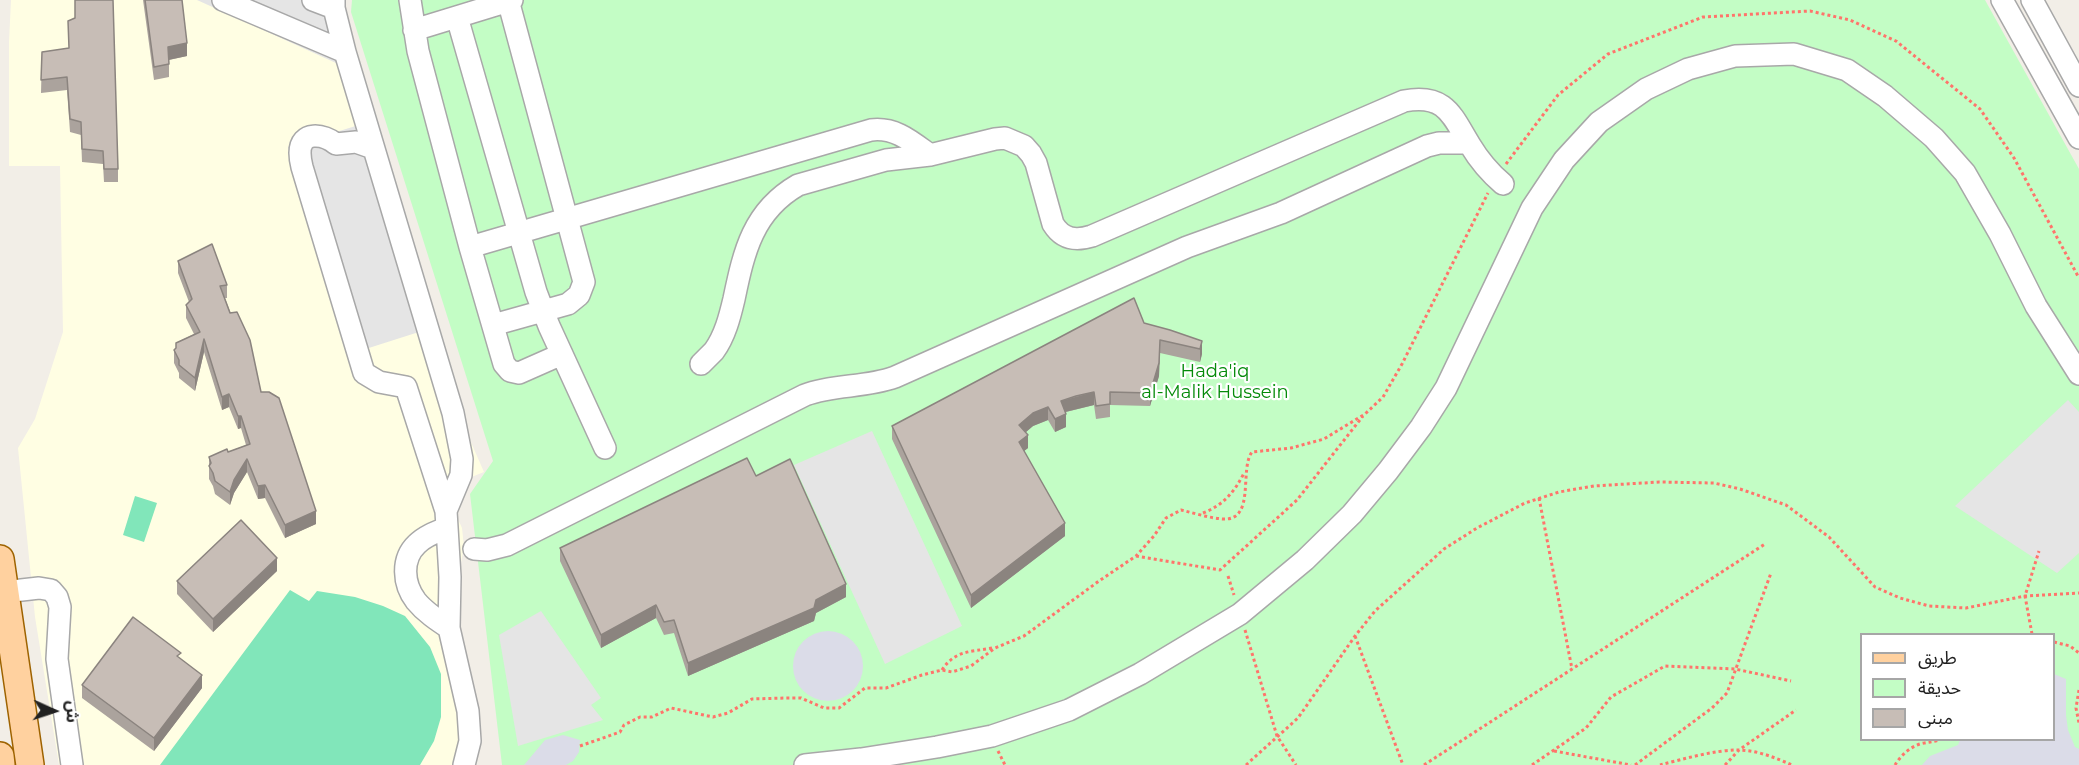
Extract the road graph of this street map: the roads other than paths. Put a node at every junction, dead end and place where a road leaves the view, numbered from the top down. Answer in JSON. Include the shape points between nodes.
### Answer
{"nodes":[{"id":1,"x":223,"y":0,"type":"edge"},
{"id":2,"x":314,"y":0,"type":"edge"},
{"id":3,"x":410,"y":0,"type":"edge"},
{"id":4,"x":510,"y":0,"type":"edge"},
{"id":5,"x":2002,"y":0,"type":"edge"},
{"id":6,"x":2032,"y":0,"type":"edge"},
{"id":7,"x":334,"y":4,"type":"edge"},
{"id":8,"x":457,"y":17,"type":"junction"},
{"id":9,"x":414,"y":30,"type":"junction"},
{"id":10,"x":345,"y":52,"type":"junction"},
{"id":11,"x":2079,"y":86,"type":"edge"},
{"id":12,"x":2079,"y":138,"type":"edge"},
{"id":13,"x":1468,"y":143,"type":"junction"},
{"id":14,"x":373,"y":148,"type":"junction"},
{"id":15,"x":930,"y":155,"type":"junction"},
{"id":16,"x":1500,"y":181,"type":"road end"},
{"id":17,"x":567,"y":219,"type":"junction"},
{"id":18,"x":520,"y":232,"type":"junction"},
{"id":19,"x":470,"y":247,"type":"junction"},
{"id":20,"x":543,"y":311,"type":"junction"},
{"id":21,"x":493,"y":325,"type":"junction"},
{"id":22,"x":562,"y":354,"type":"junction"},
{"id":23,"x":701,"y":364,"type":"dead end"},
{"id":24,"x":2079,"y":374,"type":"edge"},
{"id":25,"x":605,"y":448,"type":"dead end"},
{"id":26,"x":446,"y":520,"type":"junction"},
{"id":27,"x":474,"y":549,"type":"dead end"},
{"id":28,"x":0,"y":559,"type":"edge"},
{"id":29,"x":4,"y":592,"type":"junction"},
{"id":30,"x":449,"y":628,"type":"junction"},
{"id":31,"x":0,"y":756,"type":"edge"},
{"id":32,"x":1,"y":765,"type":"edge"},
{"id":33,"x":30,"y":765,"type":"edge"},
{"id":34,"x":72,"y":765,"type":"edge"},
{"id":35,"x":464,"y":765,"type":"edge"},
{"id":36,"x":805,"y":765,"type":"edge"}],
"edges":[{"from":1,"to":10,"type":"street"},
{"from":2,"to":7,"type":"street"},
{"from":3,"to":9,"type":"street"},
{"from":4,"to":8,"type":"street"},
{"from":4,"to":17,"type":"street"},
{"from":5,"to":12,"type":"street"},
{"from":6,"to":11,"type":"street"},
{"from":7,"to":10,"type":"street"},
{"from":8,"to":9,"type":"street"},
{"from":8,"to":18,"type":"street"},
{"from":9,"to":19,"type":"street"},
{"from":10,"to":14,"type":"street"},
{"from":13,"to":15,"type":"street","via":[[1446,109],[1426,100],[1404,101],[1077,240],[1063,236],[1053,224],[1036,163],[1024,146],[1005,138]]},
{"from":13,"to":16,"type":"street"},
{"from":13,"to":27,"type":"street","via":[[1426,146],[1281,213],[1178,251],[895,377],[805,395],[507,545]]},
{"from":14,"to":26,"type":"street","via":[[453,413],[462,459]]},
{"from":14,"to":26,"type":"street","via":[[356,142],[336,144],[315,136],[301,145],[302,167],[364,373],[379,382],[406,387]]},
{"from":15,"to":17,"type":"street","via":[[894,132],[871,130]]},
{"from":15,"to":23,"type":"street","via":[[886,160],[811,180],[776,200],[752,233],[726,326],[714,351]]},
{"from":17,"to":18,"type":"street"},
{"from":17,"to":20,"type":"street","via":[[582,289],[575,300]]},
{"from":18,"to":19,"type":"street"},
{"from":18,"to":20,"type":"street"},
{"from":19,"to":21,"type":"street"},
{"from":20,"to":21,"type":"street"},
{"from":20,"to":22,"type":"street"},
{"from":21,"to":22,"type":"street","via":[[504,364],[510,371],[523,371]]},
{"from":22,"to":25,"type":"street"},
{"from":24,"to":36,"type":"street","via":[[2036,306],[1965,173],[1935,138],[1885,96],[1847,70],[1794,54],[1735,56],[1688,69],[1646,89],[1599,122],[1564,160],[1532,208],[1446,388],[1421,427],[1352,514],[1305,560],[1240,614],[1140,674],[1069,710],[992,736]]},
{"from":26,"to":30,"type":"street"},
{"from":26,"to":30,"type":"street","via":[[417,544],[408,558],[405,574],[415,600]]},
{"from":28,"to":29,"type":"main road"},
{"from":29,"to":33,"type":"main road"},
{"from":29,"to":34,"type":"street","via":[[39,588],[51,590],[57,597],[57,659]]},
{"from":30,"to":35,"type":"street","via":[[468,711],[470,741]]},
{"from":31,"to":32,"type":"main road"}]}
